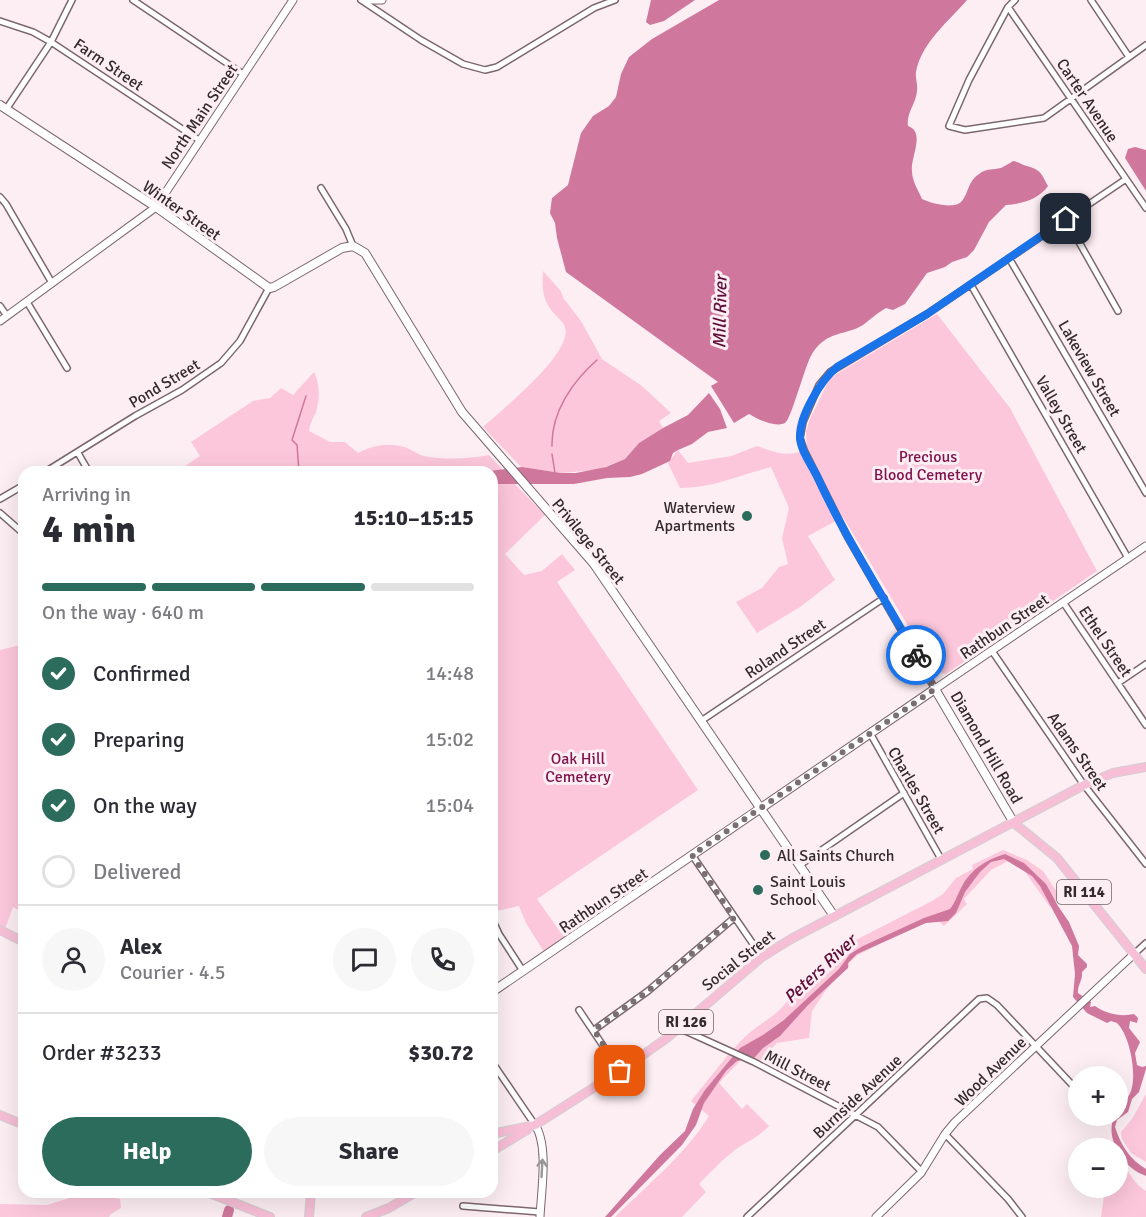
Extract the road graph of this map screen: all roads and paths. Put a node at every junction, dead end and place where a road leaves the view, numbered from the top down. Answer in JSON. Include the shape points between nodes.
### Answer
{"nodes":[{"id":1,"x":72,"y":0,"type":"edge"},
{"id":2,"x":133,"y":0,"type":"edge"},
{"id":3,"x":293,"y":0,"type":"edge"},
{"id":4,"x":361,"y":0,"type":"edge"},
{"id":5,"x":366,"y":0,"type":"edge"},
{"id":6,"x":382,"y":0,"type":"edge"},
{"id":7,"x":615,"y":0,"type":"edge"},
{"id":8,"x":1015,"y":0,"type":"edge"},
{"id":9,"x":1091,"y":0,"type":"edge"},
{"id":10,"x":1008,"y":7,"type":"junction"},
{"id":11,"x":0,"y":21,"type":"edge"},
{"id":12,"x":51,"y":42,"type":"junction"},
{"id":13,"x":1146,"y":45,"type":"edge"},
{"id":14,"x":1129,"y":57,"type":"junction"},
{"id":15,"x":243,"y":74,"type":"junction"},
{"id":16,"x":1072,"y":100,"type":"junction"},
{"id":17,"x":4,"y":107,"type":"edge"},
{"id":18,"x":199,"y":140,"type":"junction"},
{"id":19,"x":1126,"y":179,"type":"junction"},
{"id":20,"x":321,"y":188,"type":"dead end"},
{"id":21,"x":0,"y":197,"type":"edge"},
{"id":22,"x":156,"y":207,"type":"junction"},
{"id":23,"x":1146,"y":208,"type":"edge"},
{"id":24,"x":1066,"y":219,"type":"junction"},
{"id":25,"x":353,"y":246,"type":"junction"},
{"id":26,"x":1010,"y":258,"type":"junction"},
{"id":27,"x":52,"y":283,"type":"junction"},
{"id":28,"x":971,"y":285,"type":"junction"},
{"id":29,"x":269,"y":288,"type":"junction"},
{"id":30,"x":27,"y":302,"type":"junction"},
{"id":31,"x":0,"y":306,"type":"edge"},
{"id":32,"x":1118,"y":311,"type":"dead end"},
{"id":33,"x":7,"y":316,"type":"junction"},
{"id":34,"x":0,"y":321,"type":"edge"},
{"id":35,"x":67,"y":368,"type":"dead end"},
{"id":36,"x":78,"y":453,"type":"junction"},
{"id":37,"x":55,"y":466,"type":"edge"},
{"id":38,"x":86,"y":466,"type":"edge"},
{"id":39,"x":18,"y":488,"type":"edge"},
{"id":40,"x":1146,"y":493,"type":"edge"},
{"id":41,"x":0,"y":499,"type":"edge"},
{"id":42,"x":0,"y":513,"type":"edge"},
{"id":43,"x":18,"y":529,"type":"edge"},
{"id":44,"x":1145,"y":550,"type":"edge"},
{"id":45,"x":1128,"y":558,"type":"junction"},
{"id":46,"x":884,"y":598,"type":"junction"},
{"id":47,"x":1063,"y":602,"type":"junction"},
{"id":48,"x":992,"y":651,"type":"junction"},
{"id":49,"x":1146,"y":664,"type":"edge"},
{"id":50,"x":1118,"y":683,"type":"junction"},
{"id":51,"x":935,"y":689,"type":"junction"},
{"id":52,"x":701,"y":720,"type":"junction"},
{"id":53,"x":1146,"y":725,"type":"edge"},
{"id":54,"x":870,"y":733,"type":"junction"},
{"id":55,"x":1146,"y":767,"type":"edge"},
{"id":56,"x":1084,"y":785,"type":"junction"},
{"id":57,"x":904,"y":793,"type":"junction"},
{"id":58,"x":761,"y":808,"type":"junction"},
{"id":59,"x":1014,"y":823,"type":"junction"},
{"id":60,"x":692,"y":855,"type":"junction"},
{"id":61,"x":941,"y":859,"type":"junction"},
{"id":62,"x":1146,"y":864,"type":"edge"},
{"id":63,"x":800,"y":865,"type":"junction"},
{"id":64,"x":834,"y":916,"type":"junction"},
{"id":65,"x":734,"y":918,"type":"junction"},
{"id":66,"x":0,"y":930,"type":"edge"},
{"id":67,"x":498,"y":932,"type":"edge"},
{"id":68,"x":18,"y":939,"type":"edge"},
{"id":69,"x":1146,"y":944,"type":"edge"},
{"id":70,"x":1134,"y":954,"type":"junction"},
{"id":71,"x":762,"y":957,"type":"junction"},
{"id":72,"x":1146,"y":969,"type":"edge"},
{"id":73,"x":523,"y":972,"type":"junction"},
{"id":74,"x":498,"y":988,"type":"edge"},
{"id":75,"x":579,"y":1010,"type":"dead end"},
{"id":76,"x":679,"y":1028,"type":"junction"},
{"id":77,"x":594,"y":1030,"type":"junction"},
{"id":78,"x":1035,"y":1047,"type":"junction"},
{"id":79,"x":498,"y":1071,"type":"edge"},
{"id":80,"x":620,"y":1071,"type":"junction"},
{"id":81,"x":1068,"y":1081,"type":"edge"},
{"id":82,"x":855,"y":1115,"type":"junction"},
{"id":83,"x":0,"y":1116,"type":"edge"},
{"id":84,"x":18,"y":1123,"type":"edge"},
{"id":85,"x":535,"y":1125,"type":"junction"},
{"id":86,"x":498,"y":1133,"type":"edge"},
{"id":87,"x":945,"y":1134,"type":"junction"},
{"id":88,"x":498,"y":1147,"type":"edge"},
{"id":89,"x":922,"y":1172,"type":"junction"},
{"id":90,"x":222,"y":1198,"type":"edge"},
{"id":91,"x":311,"y":1198,"type":"edge"},
{"id":92,"x":406,"y":1198,"type":"edge"},
{"id":93,"x":463,"y":1206,"type":"dead end"},
{"id":94,"x":540,"y":1214,"type":"edge"},
{"id":95,"x":270,"y":1217,"type":"edge"},
{"id":96,"x":309,"y":1217,"type":"edge"},
{"id":97,"x":366,"y":1217,"type":"edge"},
{"id":98,"x":747,"y":1217,"type":"edge"},
{"id":99,"x":876,"y":1217,"type":"edge"},
{"id":100,"x":1022,"y":1217,"type":"edge"}],
"edges":[{"from":1,"to":12,"type":"street"},
{"from":2,"to":15,"type":"street"},
{"from":3,"to":15,"type":"street","name":"North Main Street"},
{"from":4,"to":7,"type":"street","via":[[463,64],[485,70],[498,67],[594,8]]},
{"from":5,"to":6,"type":"street"},
{"from":8,"to":10,"type":"street"},
{"from":9,"to":14,"type":"street"},
{"from":10,"to":16,"type":"street","name":"Carter Avenue"},
{"from":10,"to":16,"type":"street","via":[[949,126],[965,130],[1040,120]]},
{"from":11,"to":12,"type":"street","name":"Farm Street"},
{"from":12,"to":17,"type":"street"},
{"from":12,"to":18,"type":"street","name":"Farm Street"},
{"from":13,"to":14,"type":"street"},
{"from":14,"to":16,"type":"street"},
{"from":15,"to":18,"type":"street","name":"North Main Street"},
{"from":16,"to":19,"type":"street","name":"Carter Avenue"},
{"from":17,"to":22,"type":"main road","name":"Winter Street"},
{"from":18,"to":22,"type":"street","name":"North Main Street"},
{"from":19,"to":23,"type":"street","name":"Carter Avenue"},
{"from":19,"to":24,"type":"street"},
{"from":20,"to":25,"type":"street","name":"Privilege Street"},
{"from":21,"to":27,"type":"street"},
{"from":22,"to":27,"type":"street","name":"North Main Street"},
{"from":22,"to":29,"type":"main road","name":"Winter Street"},
{"from":24,"to":26,"type":"street"},
{"from":24,"to":32,"type":"street"},
{"from":25,"to":29,"type":"main road","via":[[342,248]]},
{"from":25,"to":52,"type":"main road","name":"Privilege Street","via":[[365,253],[462,412],[594,564]]},
{"from":26,"to":28,"type":"street"},
{"from":26,"to":40,"type":"street","name":"Lakeview Street"},
{"from":27,"to":30,"type":"street","name":"North Main Street"},
{"from":28,"to":45,"type":"street","name":"Valley Street"},
{"from":28,"to":46,"type":"street","name":"Diamond Hill Road","via":[[837,367],[819,386],[803,422],[800,438],[804,450],[847,536]]},
{"from":29,"to":36,"type":"street","name":"Pond Street","via":[[240,341],[221,363]]},
{"from":30,"to":33,"type":"street","name":"North Main Street"},
{"from":30,"to":35,"type":"street"},
{"from":31,"to":33,"type":"street"},
{"from":33,"to":34,"type":"street","name":"North Main Street"},
{"from":36,"to":37,"type":"street","name":"Pond Street"},
{"from":36,"to":38,"type":"street"},
{"from":39,"to":41,"type":"street"},
{"from":42,"to":43,"type":"street"},
{"from":44,"to":45,"type":"street","name":"Rathbun Street"},
{"from":45,"to":47,"type":"street","name":"Rathbun Street"},
{"from":46,"to":51,"type":"street","name":"Diamond Hill Road"},
{"from":46,"to":52,"type":"street","name":"Roland Street"},
{"from":47,"to":48,"type":"street","name":"Rathbun Street"},
{"from":47,"to":50,"type":"street","name":"Ethel Street"},
{"from":48,"to":51,"type":"street","name":"Rathbun Street"},
{"from":48,"to":56,"type":"street","name":"Adams Street"},
{"from":49,"to":50,"type":"street"},
{"from":50,"to":53,"type":"street","name":"Ethel Street"},
{"from":51,"to":54,"type":"main road","name":"Rathbun Street"},
{"from":51,"to":59,"type":"main road","name":"Diamond Hill Road","number":"RI 114"},
{"from":52,"to":58,"type":"main road","name":"Privilege Street"},
{"from":54,"to":57,"type":"street","name":"Charles Street"},
{"from":54,"to":58,"type":"main road","name":"Rathbun Street"},
{"from":55,"to":56,"type":"main road","name":"Social Street","via":[[1113,773]]},
{"from":56,"to":59,"type":"main road","name":"Social Street"},
{"from":56,"to":62,"type":"street","name":"Adams Street"},
{"from":57,"to":61,"type":"street","name":"Charles Street"},
{"from":57,"to":63,"type":"street"},
{"from":58,"to":60,"type":"main road","name":"Rathbun Street"},
{"from":58,"to":63,"type":"main road","name":"Privilege Street"},
{"from":59,"to":61,"type":"main road","name":"Social Street"},
{"from":59,"to":70,"type":"main road","name":"Diamond Hill Road","number":"RI 114","via":[[1057,858]]},
{"from":60,"to":65,"type":"street"},
{"from":60,"to":73,"type":"main road","name":"Rathbun Street"},
{"from":61,"to":64,"type":"main road","name":"Social Street"},
{"from":63,"to":64,"type":"main road","name":"Privilege Street"},
{"from":64,"to":71,"type":"main road","name":"Social Street","number":"RI 126"},
{"from":65,"to":71,"type":"street"},
{"from":65,"to":77,"type":"street","via":[[648,991]]},
{"from":66,"to":68,"type":"main road"},
{"from":67,"to":73,"type":"street"},
{"from":69,"to":70,"type":"street"},
{"from":70,"to":72,"type":"main road","name":"Diamond Hill Road","number":"RI 114"},
{"from":70,"to":78,"type":"street","name":"Wood Avenue"},
{"from":71,"to":76,"type":"main road","name":"Social Street","number":"RI 126"},
{"from":73,"to":74,"type":"main road","name":"Rathbun Street"},
{"from":75,"to":77,"type":"street"},
{"from":76,"to":80,"type":"main road","name":"Social Street","number":"RI 126"},
{"from":76,"to":82,"type":"street","name":"Mill Street"},
{"from":77,"to":80,"type":"street"},
{"from":78,"to":81,"type":"street"},
{"from":78,"to":82,"type":"street","name":"Burnside Avenue","via":[[997,1005],[987,998],[979,999]]},
{"from":78,"to":87,"type":"street","name":"Wood Avenue"},
{"from":79,"to":85,"type":"street"},
{"from":80,"to":85,"type":"main road","name":"Social Street","number":"RI 126"},
{"from":82,"to":89,"type":"street","name":"Mill Street","via":[[884,1132]]},
{"from":82,"to":98,"type":"street","name":"Burnside Avenue"},
{"from":83,"to":84,"type":"main road"},
{"from":85,"to":86,"type":"main road","name":"Social Street","number":"RI 126"},
{"from":85,"to":88,"type":"main road","number":"RI 126"},
{"from":94,"to":85,"type":"street","one_way":true,"via":[[543,1152]]},
{"from":87,"to":89,"type":"street","name":"Wood Avenue"},
{"from":87,"to":100,"type":"street"},
{"from":89,"to":99,"type":"street","name":"Wood Avenue"},
{"from":90,"to":95,"type":"main road"},
{"from":91,"to":96,"type":"main road"},
{"from":92,"to":97,"type":"main road"},
{"from":93,"to":94,"type":"street"}]}
